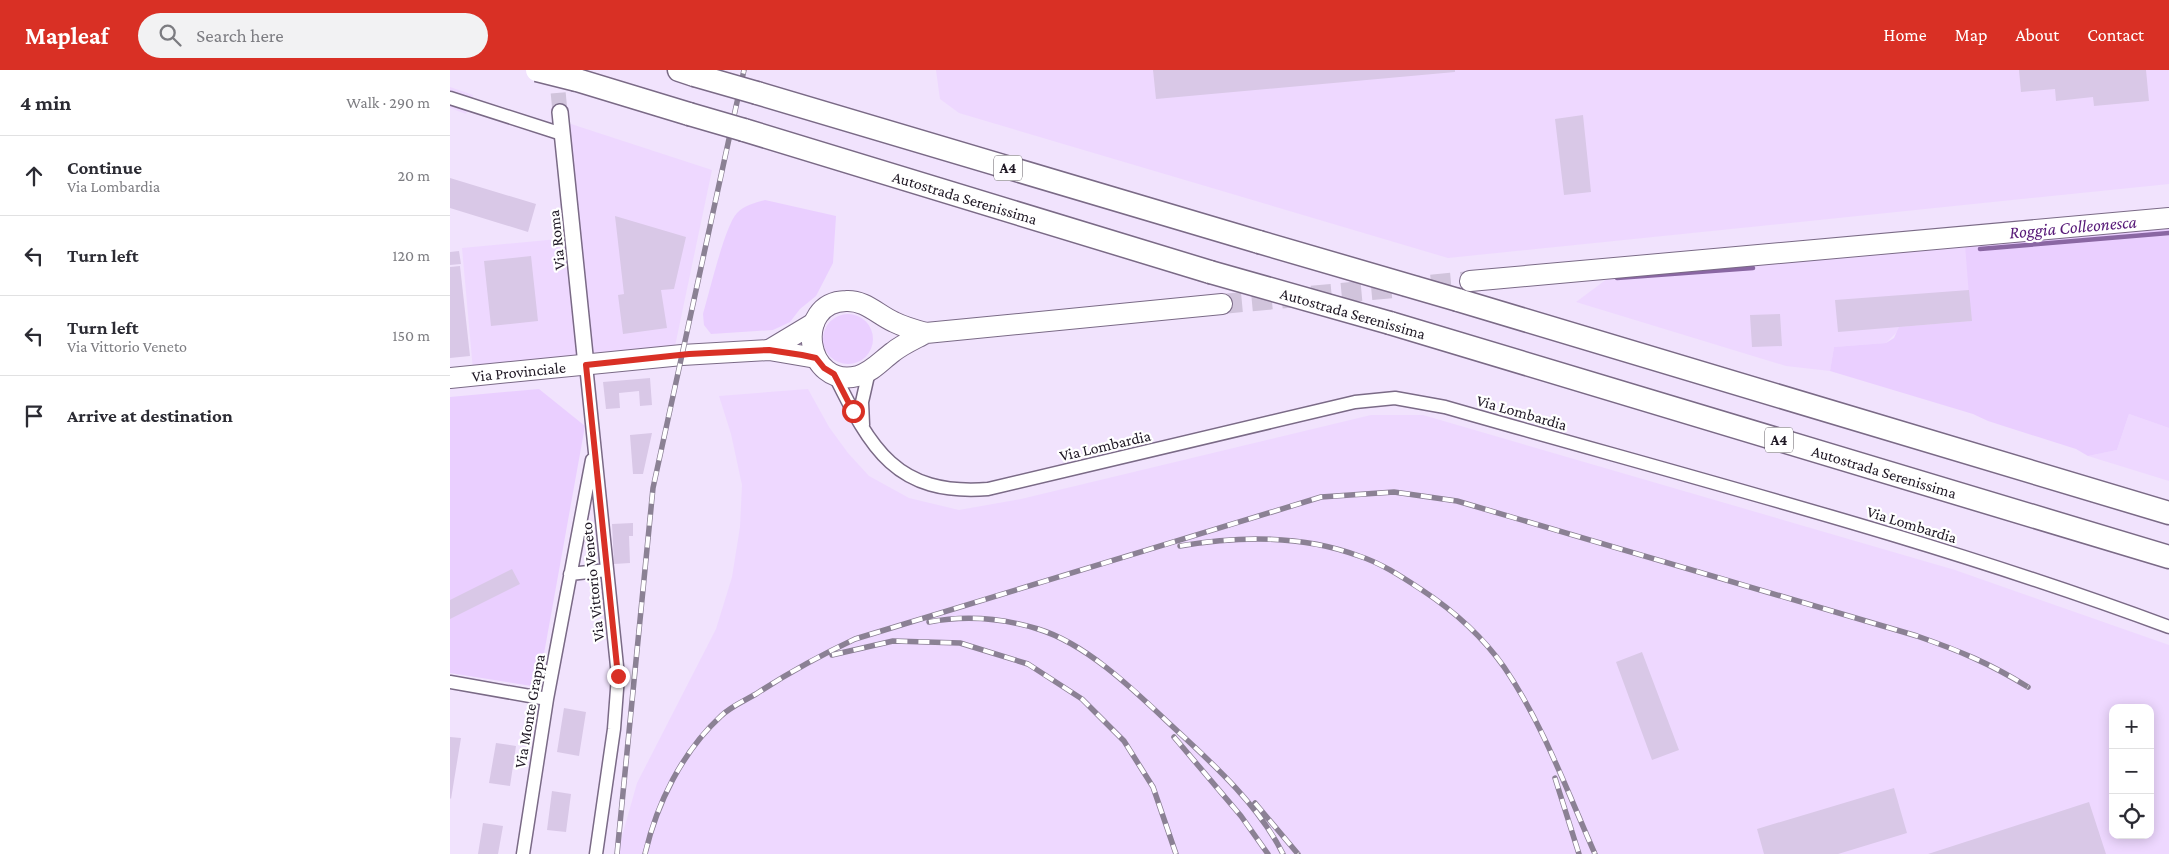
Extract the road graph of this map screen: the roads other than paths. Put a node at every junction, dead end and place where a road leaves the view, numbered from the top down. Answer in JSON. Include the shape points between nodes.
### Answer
{"nodes":[{"id":1,"x":537,"y":70,"type":"edge"},
{"id":2,"x":687,"y":72,"type":"edge"},
{"id":3,"x":450,"y":98,"type":"edge"},
{"id":4,"x":560,"y":112,"type":"tunnel mouth"},
{"id":5,"x":562,"y":134,"type":"junction"},
{"id":6,"x":2169,"y":218,"type":"edge"},
{"id":7,"x":1464,"y":291,"type":"junction"},
{"id":8,"x":1222,"y":304,"type":"tunnel mouth"},
{"id":9,"x":878,"y":314,"type":"junction"},
{"id":10,"x":814,"y":323,"type":"junction"},
{"id":11,"x":926,"y":333,"type":"junction"},
{"id":12,"x":769,"y":350,"type":"junction"},
{"id":13,"x":816,"y":358,"type":"junction"},
{"id":14,"x":586,"y":365,"type":"junction"},
{"id":15,"x":874,"y":367,"type":"junction"},
{"id":16,"x":834,"y":374,"type":"junction"},
{"id":17,"x":450,"y":378,"type":"edge"},
{"id":18,"x":870,"y":438,"type":"junction"},
{"id":19,"x":595,"y":445,"type":"junction"},
{"id":20,"x":2169,"y":514,"type":"edge"},
{"id":21,"x":2169,"y":557,"type":"edge"},
{"id":22,"x":607,"y":570,"type":"junction"},
{"id":23,"x":570,"y":574,"type":"junction"},
{"id":24,"x":2169,"y":627,"type":"edge"},
{"id":25,"x":450,"y":682,"type":"edge"},
{"id":26,"x":547,"y":699,"type":"junction"},
{"id":27,"x":523,"y":854,"type":"edge"},
{"id":28,"x":596,"y":854,"type":"edge"}],
"edges":[{"from":1,"to":21,"type":"highway","name":"Autostrada Serenissima","number":"A4","bridge":true},
{"from":2,"to":7,"type":"highway","number":"A4","bridge":true,"via":[[1260,242]]},
{"from":3,"to":5,"type":"street"},
{"from":4,"to":5,"type":"street","name":"Via Roma"},
{"from":5,"to":14,"type":"street","name":"Via Roma"},
{"from":6,"to":7,"type":"main road"},
{"from":7,"to":20,"type":"highway","number":"A4"},
{"from":8,"to":11,"type":"main road"},
{"from":9,"to":10,"type":"main road","via":[[862,303],[843,301],[821,312]]},
{"from":9,"to":11,"type":"main road","via":[[906,328]]},
{"from":9,"to":15,"type":"main road","via":[[887,338],[885,351]]},
{"from":10,"to":12,"type":"main road"},
{"from":10,"to":13,"type":"main road","via":[[811,347]]},
{"from":11,"to":15,"type":"main road","via":[[903,345]]},
{"from":12,"to":13,"type":"main road","name":"Via Provinciale"},
{"from":12,"to":14,"type":"main road","name":"Via Provinciale","via":[[689,354]]},
{"from":13,"to":16,"type":"main road"},
{"from":14,"to":17,"type":"main road","name":"Via Provinciale"},
{"from":14,"to":19,"type":"street","name":"Via Vittorio Veneto"},
{"from":15,"to":16,"type":"main road","via":[[858,376]]},
{"from":15,"to":18,"type":"street","name":"Via Lombardia","via":[[861,410]]},
{"from":16,"to":18,"type":"street","name":"Via Lombardia"},
{"from":18,"to":24,"type":"street","name":"Via Lombardia","via":[[897,469],[915,479],[955,490],[988,489],[1307,413],[1362,401],[1400,398],[1894,535],[2046,582]]},
{"from":19,"to":22,"type":"street","name":"Via Vittorio Veneto"},
{"from":19,"to":23,"type":"street","name":"Via Monte Grappa"},
{"from":22,"to":23,"type":"street"},
{"from":22,"to":28,"type":"street","name":"Via Vittorio Veneto","via":[[618,692]]},
{"from":23,"to":26,"type":"street","name":"Via Monte Grappa"},
{"from":25,"to":26,"type":"street"},
{"from":26,"to":27,"type":"street","name":"Via Monte Grappa"}]}
